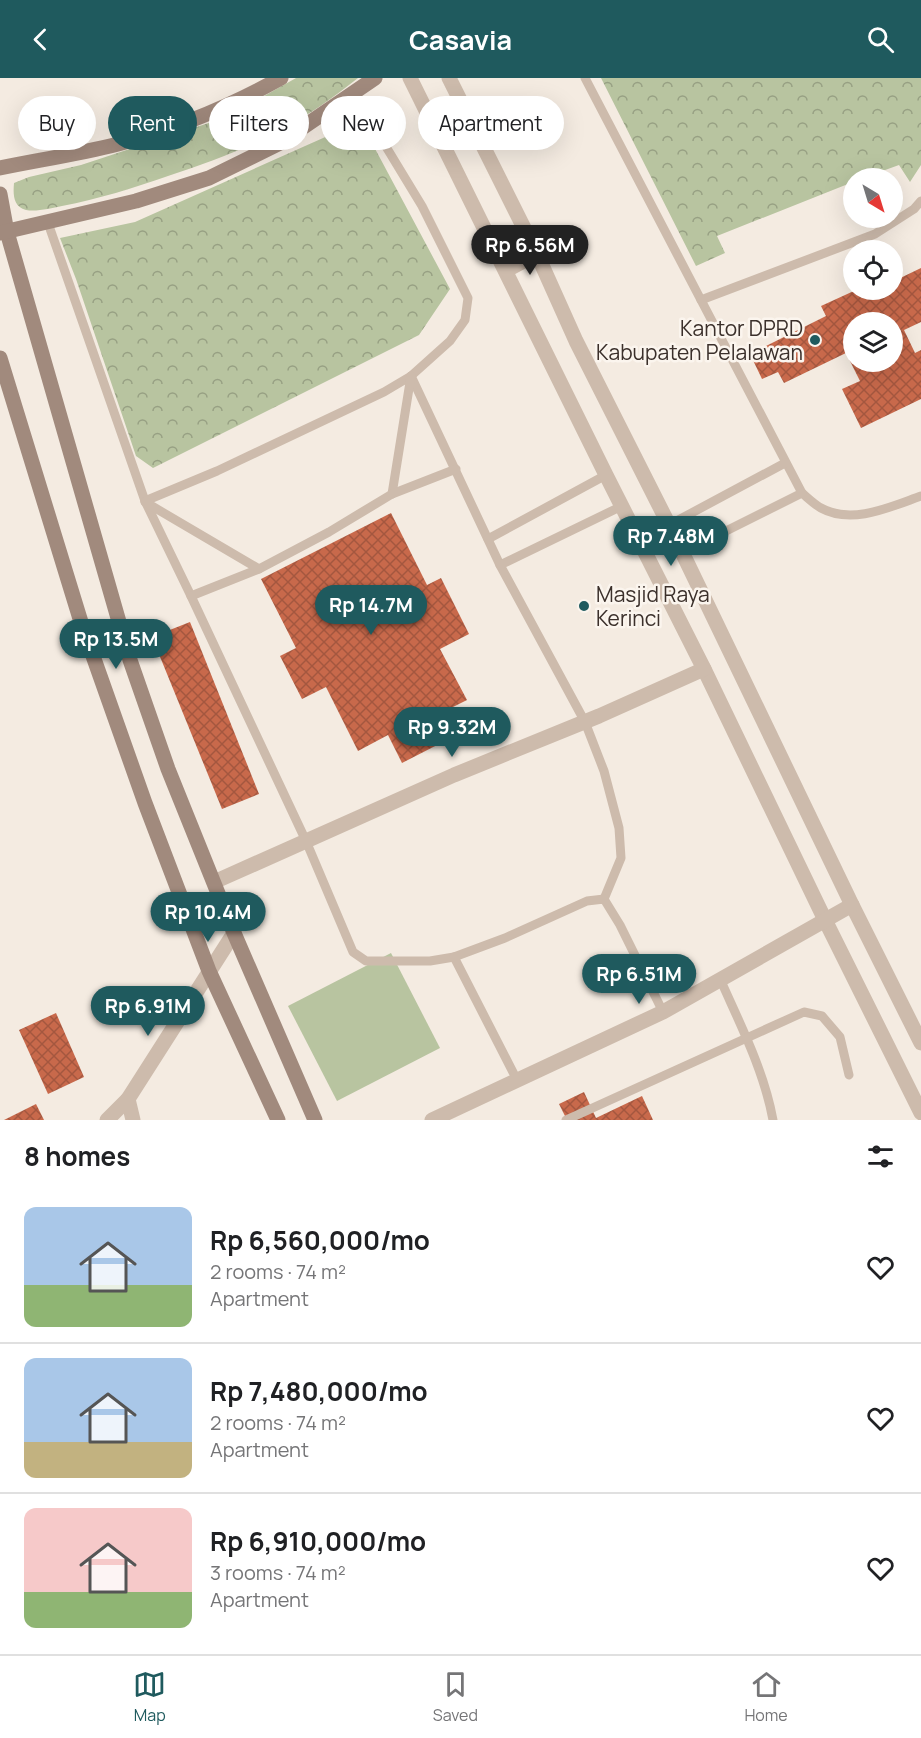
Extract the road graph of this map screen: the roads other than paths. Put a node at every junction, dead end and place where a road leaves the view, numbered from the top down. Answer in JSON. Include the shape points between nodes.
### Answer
{"nodes":[{"id":1,"x":281,"y":78,"type":"edge"},
{"id":2,"x":375,"y":78,"type":"edge"},
{"id":3,"x":410,"y":78,"type":"edge"},
{"id":4,"x":449,"y":78,"type":"edge"},
{"id":5,"x":585,"y":78,"type":"edge"},
{"id":6,"x":354,"y":94,"type":"junction"},
{"id":7,"x":0,"y":168,"type":"edge"},
{"id":8,"x":0,"y":194,"type":"edge"},
{"id":9,"x":921,"y":201,"type":"edge"},
{"id":10,"x":48,"y":223,"type":"junction"},
{"id":11,"x":3,"y":232,"type":"edge"},
{"id":12,"x":537,"y":254,"type":"junction"},
{"id":13,"x":507,"y":270,"type":"junction"},
{"id":14,"x":701,"y":300,"type":"junction"},
{"id":15,"x":0,"y":358,"type":"edge"},
{"id":16,"x":411,"y":376,"type":"junction"},
{"id":17,"x":785,"y":463,"type":"junction"},
{"id":18,"x":456,"y":469,"type":"junction"},
{"id":19,"x":606,"y":476,"type":"junction"},
{"id":20,"x":802,"y":493,"type":"junction"},
{"id":21,"x":392,"y":494,"type":"junction"},
{"id":22,"x":921,"y":496,"type":"edge"},
{"id":23,"x":145,"y":501,"type":"junction"},
{"id":24,"x":622,"y":506,"type":"junction"},
{"id":25,"x":669,"y":525,"type":"junction"},
{"id":26,"x":489,"y":538,"type":"junction"},
{"id":27,"x":682,"y":553,"type":"junction"},
{"id":28,"x":500,"y":565,"type":"junction"},
{"id":29,"x":259,"y":569,"type":"junction"},
{"id":30,"x":191,"y":596,"type":"junction"},
{"id":31,"x":704,"y":669,"type":"junction"},
{"id":32,"x":585,"y":722,"type":"junction"},
{"id":33,"x":306,"y":841,"type":"junction"},
{"id":34,"x":214,"y":882,"type":"junction"},
{"id":35,"x":604,"y":899,"type":"junction"},
{"id":36,"x":852,"y":905,"type":"junction"},
{"id":37,"x":825,"y":920,"type":"junction"},
{"id":38,"x":234,"y":933,"type":"junction"},
{"id":39,"x":454,"y":957,"type":"junction"},
{"id":40,"x":209,"y":971,"type":"junction"},
{"id":41,"x":721,"y":981,"type":"junction"},
{"id":42,"x":663,"y":1012,"type":"junction"},
{"id":43,"x":748,"y":1038,"type":"junction"},
{"id":44,"x":921,"y":1043,"type":"edge"},
{"id":45,"x":849,"y":1076,"type":"dead end"},
{"id":46,"x":517,"y":1080,"type":"junction"},
{"id":47,"x":128,"y":1099,"type":"junction"},
{"id":48,"x":921,"y":1113,"type":"edge"},
{"id":49,"x":435,"y":1119,"type":"edge"},
{"id":50,"x":107,"y":1120,"type":"edge"},
{"id":51,"x":133,"y":1120,"type":"edge"},
{"id":52,"x":278,"y":1120,"type":"edge"},
{"id":53,"x":315,"y":1120,"type":"edge"},
{"id":54,"x":566,"y":1120,"type":"edge"},
{"id":55,"x":773,"y":1120,"type":"edge"}],
"edges":[{"from":1,"to":7,"type":"street","via":[[193,121],[117,144]]},
{"from":2,"to":6,"type":"street"},
{"from":3,"to":13,"type":"street"},
{"from":4,"to":12,"type":"street"},
{"from":5,"to":14,"type":"lane"},
{"from":6,"to":10,"type":"street","via":[[280,143],[209,178]]},
{"from":6,"to":16,"type":"lane","via":[[422,206],[468,298],[465,320],[450,341]]},
{"from":8,"to":11,"type":"street"},
{"from":9,"to":14,"type":"lane","via":[[875,234]]},
{"from":10,"to":11,"type":"street"},
{"from":10,"to":23,"type":"lane"},
{"from":11,"to":34,"type":"street","via":[[130,660],[168,769]]},
{"from":12,"to":13,"type":"street"},
{"from":12,"to":25,"type":"street","via":[[576,341]]},
{"from":13,"to":19,"type":"street"},
{"from":14,"to":17,"type":"lane"},
{"from":15,"to":40,"type":"street","via":[[81,622]]},
{"from":16,"to":18,"type":"lane"},
{"from":16,"to":21,"type":"lane"},
{"from":16,"to":23,"type":"lane","via":[[237,462]]},
{"from":17,"to":20,"type":"lane"},
{"from":17,"to":25,"type":"lane"},
{"from":18,"to":21,"type":"lane"},
{"from":18,"to":26,"type":"lane"},
{"from":19,"to":24,"type":"street"},
{"from":19,"to":26,"type":"lane"},
{"from":20,"to":22,"type":"lane","via":[[822,508],[846,515],[874,512]]},
{"from":20,"to":27,"type":"lane"},
{"from":21,"to":29,"type":"lane"},
{"from":23,"to":29,"type":"lane"},
{"from":23,"to":30,"type":"lane"},
{"from":24,"to":28,"type":"lane"},
{"from":24,"to":31,"type":"street"},
{"from":25,"to":27,"type":"street"},
{"from":26,"to":28,"type":"lane"},
{"from":27,"to":36,"type":"street"},
{"from":28,"to":32,"type":"lane"},
{"from":29,"to":30,"type":"lane"},
{"from":30,"to":33,"type":"lane"},
{"from":31,"to":32,"type":"street"},
{"from":31,"to":37,"type":"street"},
{"from":32,"to":33,"type":"street"},
{"from":32,"to":35,"type":"lane","via":[[620,828],[621,858]]},
{"from":33,"to":34,"type":"street"},
{"from":33,"to":39,"type":"lane","via":[[353,952],[366,962]]},
{"from":34,"to":38,"type":"street"},
{"from":35,"to":39,"type":"lane","via":[[587,901]]},
{"from":35,"to":42,"type":"lane"},
{"from":36,"to":37,"type":"street"},
{"from":36,"to":44,"type":"street"},
{"from":37,"to":41,"type":"street"},
{"from":37,"to":48,"type":"street"},
{"from":38,"to":40,"type":"street"},
{"from":38,"to":53,"type":"street"},
{"from":39,"to":46,"type":"lane"},
{"from":40,"to":47,"type":"street"},
{"from":40,"to":52,"type":"street"},
{"from":41,"to":42,"type":"street"},
{"from":41,"to":43,"type":"lane"},
{"from":42,"to":46,"type":"street"},
{"from":43,"to":45,"type":"lane","via":[[804,1012],[822,1016],[840,1037]]},
{"from":43,"to":54,"type":"lane"},
{"from":43,"to":55,"type":"lane"},
{"from":46,"to":49,"type":"street"},
{"from":47,"to":50,"type":"street"},
{"from":47,"to":51,"type":"street"}]}
